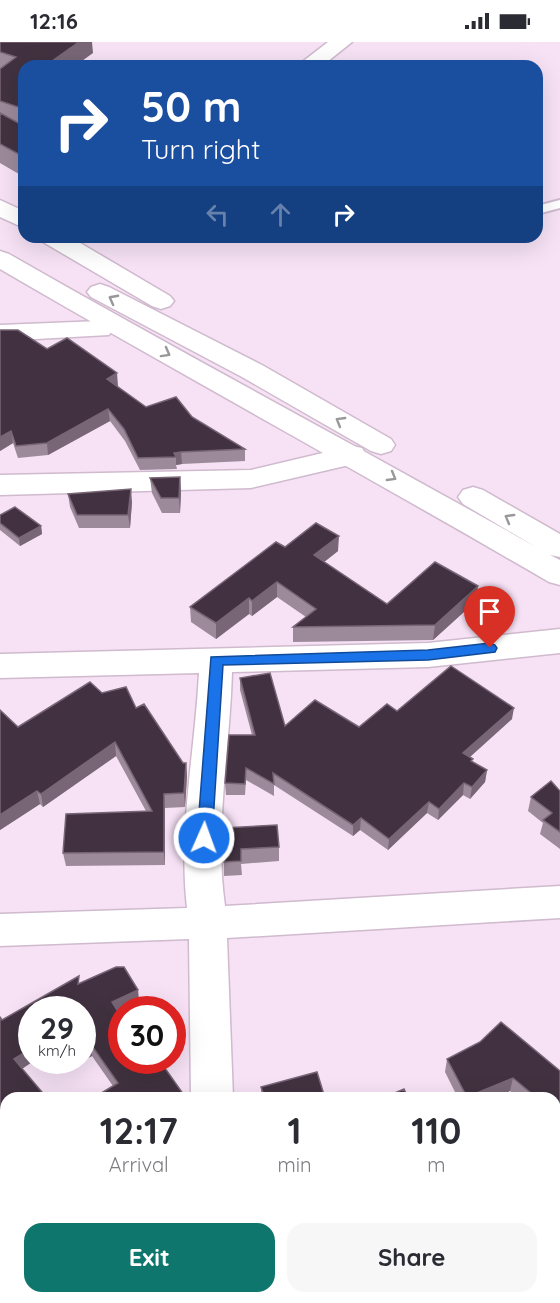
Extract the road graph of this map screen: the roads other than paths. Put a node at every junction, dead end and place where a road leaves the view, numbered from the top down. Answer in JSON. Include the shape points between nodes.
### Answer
{"nodes":[{"id":1,"x":342,"y":42,"type":"edge"},
{"id":2,"x":316,"y":60,"type":"edge"},
{"id":3,"x":560,"y":204,"type":"edge"},
{"id":4,"x":0,"y":207,"type":"edge"},
{"id":5,"x":543,"y":208,"type":"edge"},
{"id":6,"x":18,"y":218,"type":"edge"},
{"id":7,"x":0,"y":237,"type":"edge"},
{"id":8,"x":24,"y":263,"type":"edge"},
{"id":9,"x":100,"y":329,"type":"junction"},
{"id":10,"x":0,"y":333,"type":"edge"},
{"id":11,"x":130,"y":334,"type":"junction"},
{"id":12,"x":352,"y":455,"type":"junction"},
{"id":13,"x":0,"y":484,"type":"edge"},
{"id":14,"x":560,"y":547,"type":"edge"},
{"id":15,"x":560,"y":574,"type":"edge"},
{"id":16,"x":560,"y":641,"type":"edge"},
{"id":17,"x":216,"y":661,"type":"junction"},
{"id":18,"x":0,"y":666,"type":"edge"},
{"id":19,"x":560,"y":902,"type":"edge"},
{"id":20,"x":208,"y":922,"type":"junction"},
{"id":21,"x":0,"y":930,"type":"edge"},
{"id":22,"x":212,"y":1092,"type":"edge"}],
"edges":[{"from":1,"to":2,"type":"main road"},
{"from":3,"to":5,"type":"lane"},
{"from":4,"to":6,"type":"main road"},
{"from":7,"to":8,"type":"main road"},
{"from":8,"to":9,"type":"main road"},
{"from":8,"to":11,"type":"main road"},
{"from":14,"to":8,"type":"main road","one_way":true,"via":[[252,371]]},
{"from":9,"to":10,"type":"main road"},
{"from":9,"to":11,"type":"main road"},
{"from":11,"to":12,"type":"main road","one_way":true},
{"from":12,"to":13,"type":"main road","via":[[251,479]]},
{"from":12,"to":15,"type":"main road","one_way":true},
{"from":16,"to":17,"type":"main road","via":[[428,655]]},
{"from":17,"to":18,"type":"main road"},
{"from":17,"to":20,"type":"main road","via":[[203,872]]},
{"from":19,"to":20,"type":"main road"},
{"from":20,"to":21,"type":"main road"},
{"from":20,"to":22,"type":"main road"}]}
